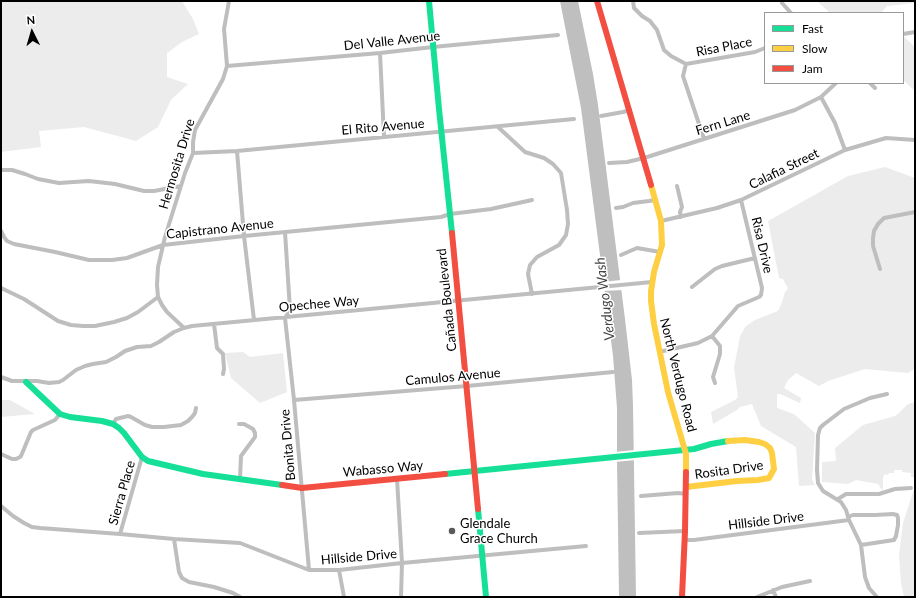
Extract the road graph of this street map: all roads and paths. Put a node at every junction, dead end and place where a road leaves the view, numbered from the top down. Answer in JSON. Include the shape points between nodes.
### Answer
{"nodes":[{"id":1,"x":229,"y":1,"type":"edge"},
{"id":2,"x":429,"y":1,"type":"edge"},
{"id":3,"x":597,"y":1,"type":"edge"},
{"id":4,"x":633,"y":1,"type":"edge"},
{"id":5,"x":782,"y":3,"type":"dead end"},
{"id":6,"x":790,"y":12,"type":"edge"},
{"id":7,"x":915,"y":32,"type":"edge"},
{"id":8,"x":904,"y":34,"type":"edge"},
{"id":9,"x":558,"y":35,"type":"dead end"},
{"id":10,"x":433,"y":47,"type":"junction"},
{"id":11,"x":764,"y":48,"type":"edge"},
{"id":12,"x":380,"y":54,"type":"junction"},
{"id":13,"x":686,"y":64,"type":"junction"},
{"id":14,"x":227,"y":66,"type":"junction"},
{"id":15,"x":835,"y":84,"type":"edge"},
{"id":16,"x":871,"y":84,"type":"edge"},
{"id":17,"x":875,"y":88,"type":"dead end"},
{"id":18,"x":821,"y":97,"type":"junction"},
{"id":19,"x":630,"y":110,"type":"junction"},
{"id":20,"x":601,"y":116,"type":"dead end"},
{"id":21,"x":574,"y":119,"type":"dead end"},
{"id":22,"x":498,"y":127,"type":"junction"},
{"id":23,"x":442,"y":131,"type":"junction"},
{"id":24,"x":384,"y":137,"type":"junction"},
{"id":25,"x":704,"y":139,"type":"junction"},
{"id":26,"x":915,"y":140,"type":"edge"},
{"id":27,"x":845,"y":150,"type":"junction"},
{"id":28,"x":237,"y":151,"type":"junction"},
{"id":29,"x":193,"y":153,"type":"junction"},
{"id":30,"x":644,"y":158,"type":"junction"},
{"id":31,"x":608,"y":163,"type":"dead end"},
{"id":32,"x":1,"y":170,"type":"edge"},
{"id":33,"x":181,"y":186,"type":"junction"},
{"id":34,"x":677,"y":186,"type":"dead end"},
{"id":35,"x":532,"y":200,"type":"dead end"},
{"id":36,"x":655,"y":200,"type":"junction"},
{"id":37,"x":741,"y":200,"type":"junction"},
{"id":38,"x":682,"y":207,"type":"junction"},
{"id":39,"x":616,"y":208,"type":"dead end"},
{"id":40,"x":915,"y":212,"type":"edge"},
{"id":41,"x":450,"y":214,"type":"junction"},
{"id":42,"x":687,"y":215,"type":"junction"},
{"id":43,"x":680,"y":216,"type":"junction"},
{"id":44,"x":661,"y":221,"type":"junction"},
{"id":45,"x":1,"y":231,"type":"edge"},
{"id":46,"x":285,"y":232,"type":"junction"},
{"id":47,"x":244,"y":236,"type":"junction"},
{"id":48,"x":163,"y":245,"type":"junction"},
{"id":49,"x":660,"y":252,"type":"junction"},
{"id":50,"x":621,"y":256,"type":"dead end"},
{"id":51,"x":755,"y":258,"type":"junction"},
{"id":52,"x":880,"y":269,"type":"dead end"},
{"id":53,"x":652,"y":282,"type":"junction"},
{"id":54,"x":692,"y":287,"type":"dead end"},
{"id":55,"x":1,"y":288,"type":"edge"},
{"id":56,"x":1,"y":294,"type":"edge"},
{"id":57,"x":532,"y":294,"type":"junction"},
{"id":58,"x":158,"y":297,"type":"junction"},
{"id":59,"x":458,"y":301,"type":"junction"},
{"id":60,"x":285,"y":318,"type":"junction"},
{"id":61,"x":254,"y":320,"type":"junction"},
{"id":62,"x":214,"y":324,"type":"junction"},
{"id":63,"x":184,"y":328,"type":"junction"},
{"id":64,"x":712,"y":336,"type":"junction"},
{"id":65,"x":659,"y":352,"type":"junction"},
{"id":66,"x":613,"y":372,"type":"dead end"},
{"id":67,"x":223,"y":374,"type":"dead end"},
{"id":68,"x":1,"y":377,"type":"edge"},
{"id":69,"x":26,"y":382,"type":"junction"},
{"id":70,"x":715,"y":383,"type":"dead end"},
{"id":71,"x":467,"y":386,"type":"junction"},
{"id":72,"x":886,"y":394,"type":"dead end"},
{"id":73,"x":294,"y":400,"type":"junction"},
{"id":74,"x":196,"y":408,"type":"dead end"},
{"id":75,"x":60,"y":414,"type":"junction"},
{"id":76,"x":113,"y":424,"type":"junction"},
{"id":77,"x":239,"y":424,"type":"dead end"},
{"id":78,"x":770,"y":448,"type":"joint"},
{"id":79,"x":685,"y":450,"type":"junction"},
{"id":80,"x":1,"y":454,"type":"edge"},
{"id":81,"x":142,"y":457,"type":"junction"},
{"id":82,"x":474,"y":471,"type":"junction"},
{"id":83,"x":240,"y":479,"type":"junction"},
{"id":84,"x":397,"y":479,"type":"junction"},
{"id":85,"x":686,"y":487,"type":"junction"},
{"id":86,"x":302,"y":488,"type":"junction"},
{"id":87,"x":911,"y":488,"type":"dead end"},
{"id":88,"x":686,"y":494,"type":"junction"},
{"id":89,"x":641,"y":496,"type":"dead end"},
{"id":90,"x":838,"y":500,"type":"junction"},
{"id":91,"x":1,"y":506,"type":"edge"},
{"id":92,"x":849,"y":519,"type":"junction"},
{"id":93,"x":685,"y":531,"type":"junction"},
{"id":94,"x":639,"y":533,"type":"dead end"},
{"id":95,"x":120,"y":534,"type":"junction"},
{"id":96,"x":174,"y":539,"type":"junction"},
{"id":97,"x":684,"y":540,"type":"junction"},
{"id":98,"x":861,"y":545,"type":"junction"},
{"id":99,"x":586,"y":546,"type":"dead end"},
{"id":100,"x":482,"y":556,"type":"junction"},
{"id":101,"x":402,"y":563,"type":"junction"},
{"id":102,"x":309,"y":570,"type":"junction"},
{"id":103,"x":339,"y":570,"type":"junction"},
{"id":104,"x":810,"y":581,"type":"dead end"},
{"id":105,"x":773,"y":590,"type":"junction"},
{"id":106,"x":240,"y":597,"type":"edge"},
{"id":107,"x":344,"y":597,"type":"edge"},
{"id":108,"x":401,"y":597,"type":"edge"},
{"id":109,"x":486,"y":597,"type":"edge"},
{"id":110,"x":682,"y":597,"type":"edge"},
{"id":111,"x":757,"y":597,"type":"edge"},
{"id":112,"x":776,"y":597,"type":"edge"},
{"id":113,"x":877,"y":597,"type":"edge"}],
"edges":[{"from":1,"to":14,"type":"street","name":"Hermosita Drive","via":[[224,29]]},
{"from":2,"to":10,"type":"main road","name":"Cañada Boulevard"},
{"from":3,"to":19,"type":"main road","name":"North Verdugo Road"},
{"from":4,"to":13,"type":"street","via":[[634,8],[657,30],[664,50]]},
{"from":5,"to":6,"type":"street"},
{"from":7,"to":8,"type":"street"},
{"from":9,"to":10,"type":"street","name":"Del Valle Avenue"},
{"from":10,"to":12,"type":"street","name":"Del Valle Avenue"},
{"from":10,"to":23,"type":"main road","name":"Cañada Boulevard"},
{"from":11,"to":13,"type":"street","name":"Risa Place"},
{"from":12,"to":14,"type":"street","name":"Del Valle Avenue"},
{"from":12,"to":24,"type":"street"},
{"from":13,"to":25,"type":"street","via":[[683,76]]},
{"from":14,"to":29,"type":"street","name":"Hermosita Drive","via":[[223,79],[195,130]]},
{"from":15,"to":18,"type":"street","name":"Fern Lane"},
{"from":16,"to":17,"type":"street"},
{"from":18,"to":25,"type":"street","name":"Fern Lane","via":[[795,110]]},
{"from":18,"to":27,"type":"street","via":[[835,123]]},
{"from":19,"to":20,"type":"street"},
{"from":19,"to":30,"type":"main road","name":"North Verdugo Road"},
{"from":21,"to":22,"type":"street","name":"El Rito Avenue"},
{"from":22,"to":23,"type":"street","name":"El Rito Avenue"},
{"from":22,"to":57,"type":"street","via":[[525,152],[544,158],[561,173],[567,210],[566,235],[559,245],[537,257],[530,265],[528,274]]},
{"from":23,"to":24,"type":"street","name":"El Rito Avenue"},
{"from":23,"to":41,"type":"main road","name":"Cañada Boulevard"},
{"from":24,"to":28,"type":"street","name":"El Rito Avenue"},
{"from":25,"to":30,"type":"street","name":"Fern Lane"},
{"from":26,"to":27,"type":"street","name":"Calafia Street","via":[[886,138]]},
{"from":27,"to":37,"type":"street","name":"Calafia Street"},
{"from":28,"to":29,"type":"street","name":"El Rito Avenue"},
{"from":28,"to":47,"type":"street"},
{"from":29,"to":33,"type":"street","name":"Hermosita Drive"},
{"from":30,"to":31,"type":"street","name":"Fern Lane"},
{"from":30,"to":36,"type":"main road","name":"North Verdugo Road"},
{"from":32,"to":33,"type":"street","via":[[12,170],[52,183],[89,180],[144,191]]},
{"from":33,"to":48,"type":"street","name":"Hermosita Drive"},
{"from":34,"to":38,"type":"street"},
{"from":35,"to":41,"type":"street","name":"Capistrano Avenue"},
{"from":36,"to":39,"type":"street"},
{"from":36,"to":44,"type":"main road","name":"North Verdugo Road"},
{"from":37,"to":42,"type":"street","name":"Calafia Street"},
{"from":37,"to":51,"type":"street","name":"Risa Drive"},
{"from":38,"to":42,"type":"street"},
{"from":38,"to":43,"type":"street"},
{"from":40,"to":52,"type":"street","via":[[884,218],[878,224],[874,231],[873,246]]},
{"from":41,"to":46,"type":"street","name":"Capistrano Avenue","via":[[441,217]]},
{"from":41,"to":59,"type":"main road","name":"Cañada Boulevard"},
{"from":42,"to":43,"type":"street","name":"Calafia Street"},
{"from":43,"to":44,"type":"street","name":"Calafia Street"},
{"from":44,"to":49,"type":"main road","name":"North Verdugo Road"},
{"from":45,"to":48,"type":"street","name":"Capistrano Avenue","via":[[4,237],[14,244],[89,260],[127,258]]},
{"from":46,"to":47,"type":"street","name":"Capistrano Avenue"},
{"from":46,"to":60,"type":"street","name":"Bonita Drive","via":[[290,310]]},
{"from":47,"to":48,"type":"street","name":"Capistrano Avenue"},
{"from":47,"to":61,"type":"street"},
{"from":48,"to":58,"type":"street","name":"Hermosita Drive","via":[[158,267]]},
{"from":49,"to":50,"type":"street","via":[[637,248]]},
{"from":49,"to":53,"type":"main road","name":"North Verdugo Road"},
{"from":51,"to":54,"type":"street","via":[[715,269]]},
{"from":51,"to":64,"type":"street","name":"Risa Drive","via":[[762,294],[738,306]]},
{"from":53,"to":57,"type":"street","name":"Opechee Way"},
{"from":53,"to":65,"type":"main road","name":"North Verdugo Road","via":[[651,301]]},
{"from":55,"to":56,"type":"street"},
{"from":55,"to":58,"type":"street","via":[[24,299],[58,321],[83,326],[95,326],[127,318]]},
{"from":57,"to":59,"type":"street","name":"Opechee Way"},
{"from":58,"to":63,"type":"street","via":[[167,312]]},
{"from":59,"to":60,"type":"street","name":"Opechee Way"},
{"from":59,"to":71,"type":"main road","name":"Cañada Boulevard"},
{"from":60,"to":61,"type":"street","name":"Opechee Way"},
{"from":60,"to":73,"type":"street","name":"Bonita Drive"},
{"from":61,"to":62,"type":"street","name":"Opechee Way"},
{"from":62,"to":63,"type":"street","name":"Opechee Way"},
{"from":62,"to":67,"type":"street","via":[[217,348],[223,354]]},
{"from":63,"to":69,"type":"street","name":"Opechee Way","via":[[151,346],[137,347],[106,362],[76,370],[59,382]]},
{"from":64,"to":65,"type":"street","via":[[698,343]]},
{"from":64,"to":70,"type":"street","via":[[720,346],[713,377]]},
{"from":65,"to":79,"type":"main road","name":"North Verdugo Road"},
{"from":66,"to":71,"type":"street","name":"Camulos Avenue"},
{"from":68,"to":69,"type":"street","name":"Opechee Way"},
{"from":69,"to":75,"type":"main road"},
{"from":71,"to":73,"type":"street","name":"Camulos Avenue"},
{"from":71,"to":82,"type":"main road","name":"Cañada Boulevard"},
{"from":72,"to":90,"type":"street","via":[[852,405],[820,428],[817,478],[823,491]]},
{"from":73,"to":86,"type":"street","name":"Bonita Drive"},
{"from":74,"to":76,"type":"street","via":[[192,417],[181,425],[152,426],[128,416],[116,419]]},
{"from":75,"to":76,"type":"main road"},
{"from":75,"to":80,"type":"street","via":[[55,420],[31,432],[20,457],[12,459]]},
{"from":76,"to":81,"type":"main road","via":[[124,433]]},
{"from":77,"to":83,"type":"street","via":[[253,429],[255,433],[255,437],[241,456]]},
{"from":78,"to":79,"type":"main road","name":"Wabasso Way","via":[[759,442],[745,440]]},
{"from":78,"to":85,"type":"main road","name":"Rosita Drive","via":[[774,469],[769,478]]},
{"from":79,"to":82,"type":"main road","name":"Wabasso Way"},
{"from":79,"to":85,"type":"main road","name":"North Verdugo Road"},
{"from":81,"to":83,"type":"main road","name":"Wabasso Way","via":[[148,461],[203,474]]},
{"from":81,"to":95,"type":"street","name":"Sierra Place"},
{"from":82,"to":84,"type":"main road","name":"Wabasso Way"},
{"from":82,"to":100,"type":"main road","name":"Cañada Boulevard"},
{"from":83,"to":86,"type":"main road","name":"Wabasso Way"},
{"from":84,"to":86,"type":"main road","name":"Wabasso Way"},
{"from":84,"to":101,"type":"street"},
{"from":85,"to":88,"type":"main road","name":"North Verdugo Road"},
{"from":86,"to":102,"type":"street","name":"Bonita Drive"},
{"from":87,"to":90,"type":"street","via":[[879,494],[846,494]]},
{"from":88,"to":89,"type":"street"},
{"from":88,"to":93,"type":"main road","name":"North Verdugo Road"},
{"from":90,"to":92,"type":"street"},
{"from":91,"to":95,"type":"street","name":"Hillside Drive","via":[[32,527]]},
{"from":92,"to":97,"type":"street","name":"Hillside Drive"},
{"from":92,"to":98,"type":"street"},
{"from":92,"to":98,"type":"street","name":"Hillside Drive","via":[[853,515],[893,514],[898,518],[894,540]]},
{"from":93,"to":94,"type":"street"},
{"from":93,"to":97,"type":"main road","name":"North Verdugo Road"},
{"from":95,"to":96,"type":"street","name":"Hillside Drive"},
{"from":96,"to":102,"type":"street","name":"Hillside Drive","via":[[240,543]]},
{"from":96,"to":106,"type":"street","via":[[182,578]]},
{"from":97,"to":110,"type":"main road","name":"North Verdugo Road"},
{"from":98,"to":113,"type":"street","via":[[865,577],[869,588]]},
{"from":99,"to":100,"type":"street","name":"Hillside Drive"},
{"from":100,"to":101,"type":"street","name":"Hillside Drive"},
{"from":100,"to":109,"type":"main road","name":"Cañada Boulevard"},
{"from":101,"to":103,"type":"street","name":"Hillside Drive"},
{"from":101,"to":108,"type":"street"},
{"from":102,"to":103,"type":"street","name":"Hillside Drive"},
{"from":103,"to":107,"type":"street"},
{"from":104,"to":105,"type":"street"},
{"from":105,"to":111,"type":"street"},
{"from":105,"to":112,"type":"street"}]}
